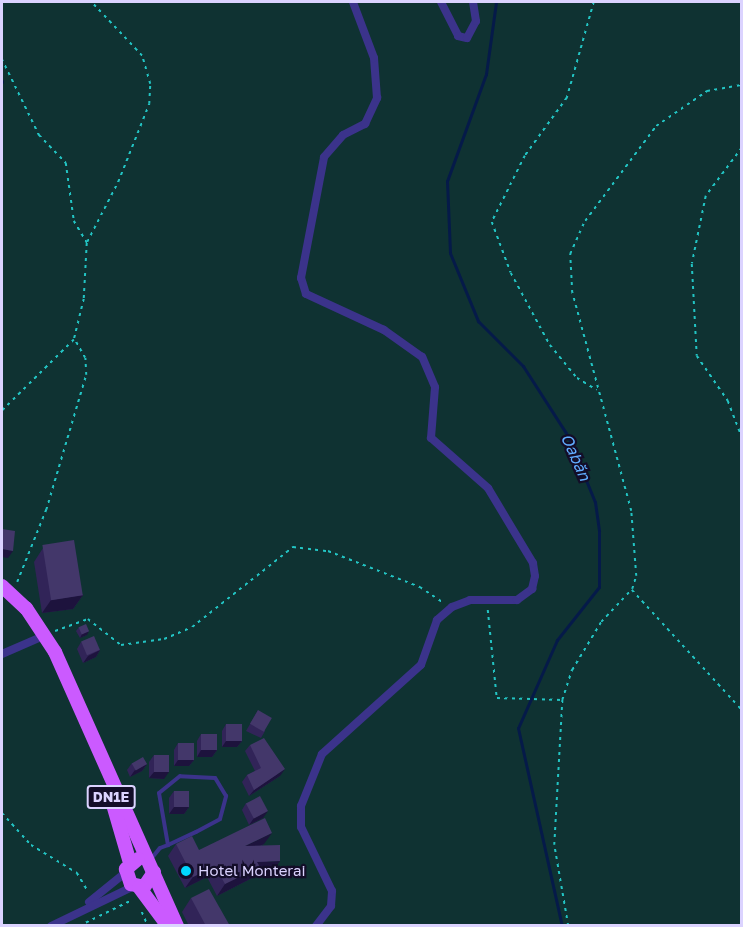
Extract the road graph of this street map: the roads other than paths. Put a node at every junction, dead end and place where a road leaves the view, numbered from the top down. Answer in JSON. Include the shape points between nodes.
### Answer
{"nodes":[{"id":1,"x":353,"y":2,"type":"edge"},
{"id":2,"x":441,"y":2,"type":"edge"},
{"id":3,"x":473,"y":2,"type":"edge"},
{"id":4,"x":6,"y":590,"type":"edge"},
{"id":5,"x":46,"y":635,"type":"junction"},
{"id":6,"x":2,"y":654,"type":"edge"},
{"id":7,"x":90,"y":733,"type":"junction"},
{"id":8,"x":168,"y":844,"type":"junction"},
{"id":9,"x":151,"y":865,"type":"junction"},
{"id":10,"x":128,"y":867,"type":"junction"},
{"id":11,"x":137,"y":890,"type":"junction"},
{"id":12,"x":76,"y":912,"type":"junction"},
{"id":13,"x":65,"y":922,"type":"edge"},
{"id":14,"x":168,"y":924,"type":"edge"},
{"id":15,"x":51,"y":926,"type":"edge"},
{"id":16,"x":316,"y":926,"type":"edge"}],
"edges":[{"from":1,"to":16,"type":"street","via":[[374,58],[377,98],[365,124],[343,135],[324,157],[301,278],[306,294],[384,330],[431,370],[435,399],[430,438],[488,488],[533,563],[535,576],[526,596],[452,608],[437,620],[421,665],[338,736],[309,782],[301,827],[332,891],[331,906]]},
{"from":2,"to":3,"type":"street","via":[[458,36],[467,38],[476,21]]},
{"from":4,"to":5,"type":"main road","number":"DN1E"},
{"from":5,"to":6,"type":"street"},
{"from":5,"to":7,"type":"main road","number":"DN1E"},
{"from":7,"to":9,"type":"main road","number":"DN1E"},
{"from":7,"to":10,"type":"main road","number":"DN1E"},
{"from":8,"to":8,"type":"lane","via":[[159,793],[180,776],[215,778],[223,785],[226,812]]},
{"from":8,"to":9,"type":"lane","via":[[155,850]]},
{"from":9,"to":10,"type":"main road"},
{"from":9,"to":11,"type":"main road","via":[[152,881]]},
{"from":9,"to":14,"type":"main road","number":"DN1E"},
{"from":10,"to":11,"type":"main road","number":"DN1E"},
{"from":10,"to":12,"type":"street"},
{"from":11,"to":12,"type":"street"},
{"from":11,"to":14,"type":"main road","number":"DN1E"},
{"from":12,"to":13,"type":"street"},
{"from":13,"to":15,"type":"street"}]}
